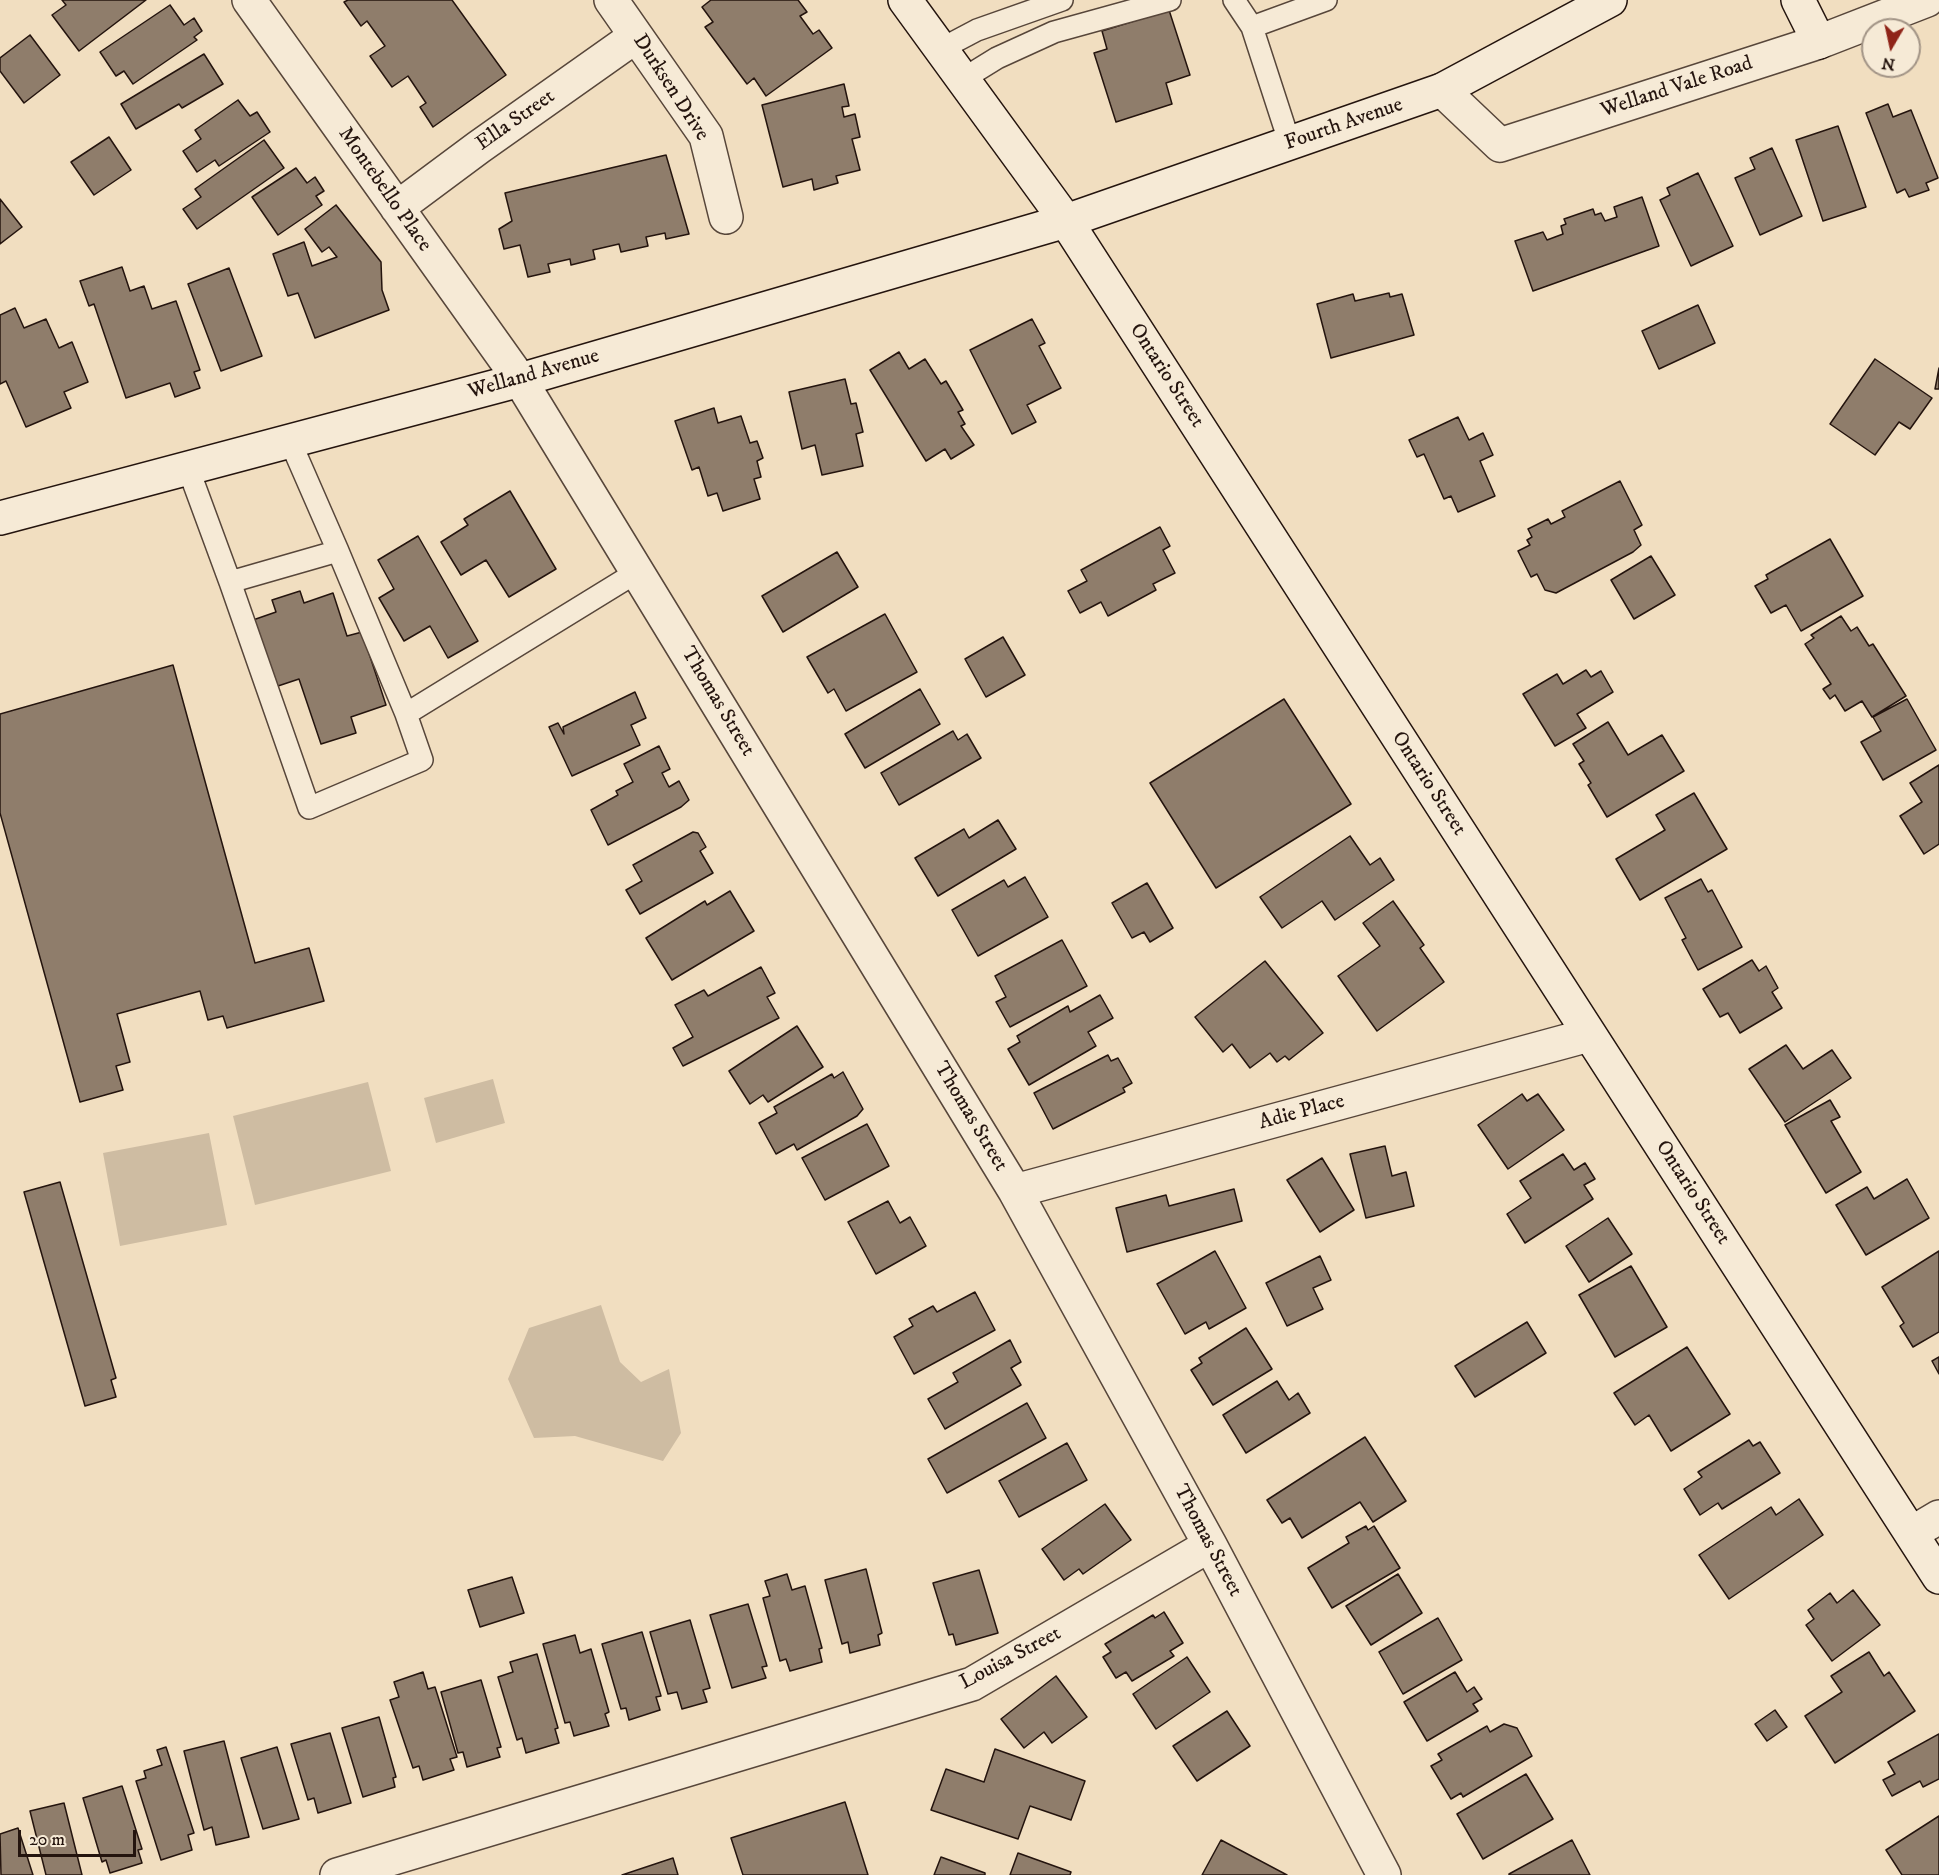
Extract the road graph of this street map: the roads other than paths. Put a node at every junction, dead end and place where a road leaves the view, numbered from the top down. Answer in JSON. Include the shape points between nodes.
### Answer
{"nodes":[{"id":1,"x":249,"y":0,"type":"edge"},
{"id":2,"x":611,"y":0,"type":"edge"},
{"id":3,"x":905,"y":0,"type":"edge"},
{"id":4,"x":1062,"y":0,"type":"edge"},
{"id":5,"x":1170,"y":0,"type":"edge"},
{"id":6,"x":1234,"y":0,"type":"edge"},
{"id":7,"x":1326,"y":0,"type":"edge"},
{"id":8,"x":1610,"y":0,"type":"edge"},
{"id":9,"x":1798,"y":0,"type":"edge"},
{"id":10,"x":1927,"y":0,"type":"edge"},
{"id":11,"x":1252,"y":27,"type":"junction"},
{"id":12,"x":636,"y":36,"type":"junction"},
{"id":13,"x":1820,"y":42,"type":"junction"},
{"id":14,"x":941,"y":49,"type":"junction"},
{"id":15,"x":963,"y":79,"type":"junction"},
{"id":16,"x":1442,"y":90,"type":"junction"},
{"id":17,"x":1290,"y":144,"type":"junction"},
{"id":18,"x":397,"y":208,"type":"junction"},
{"id":19,"x":726,"y":216,"type":"dead end"},
{"id":20,"x":1066,"y":221,"type":"junction"},
{"id":21,"x":520,"y":380,"type":"junction"},
{"id":22,"x":290,"y":441,"type":"junction"},
{"id":23,"x":188,"y":468,"type":"junction"},
{"id":24,"x":0,"y":518,"type":"edge"},
{"id":25,"x":338,"y":551,"type":"junction"},
{"id":26,"x":637,"y":572,"type":"junction"},
{"id":27,"x":230,"y":582,"type":"junction"},
{"id":28,"x":406,"y":714,"type":"junction"},
{"id":29,"x":1589,"y":1035,"type":"junction"},
{"id":30,"x":1015,"y":1191,"type":"junction"},
{"id":31,"x":1925,"y":1525,"type":"edge"},
{"id":32,"x":1210,"y":1545,"type":"junction"},
{"id":33,"x":1939,"y":1577,"type":"edge"},
{"id":34,"x":337,"y":1875,"type":"edge"},
{"id":35,"x":1384,"y":1875,"type":"edge"}],
"edges":[{"from":1,"to":18,"type":"street","name":"Montebello Place"},
{"from":2,"to":12,"type":"street","name":"Durksen Drive"},
{"from":3,"to":14,"type":"street","name":"Ontario Street"},
{"from":4,"to":14,"type":"lane","via":[[977,30]]},
{"from":5,"to":15,"type":"lane","via":[[1054,32],[997,58]]},
{"from":6,"to":11,"type":"lane"},
{"from":7,"to":11,"type":"lane"},
{"from":8,"to":16,"type":"street","name":"Fourth Avenue"},
{"from":9,"to":13,"type":"street"},
{"from":10,"to":13,"type":"street","name":"Welland Vale Road"},
{"from":11,"to":17,"type":"lane"},
{"from":12,"to":18,"type":"street","name":"Ella Street"},
{"from":12,"to":19,"type":"street","name":"Durksen Drive","via":[[706,136]]},
{"from":13,"to":16,"type":"street","name":"Welland Vale Road","via":[[1500,145]]},
{"from":14,"to":15,"type":"street","name":"Ontario Street"},
{"from":15,"to":20,"type":"street","name":"Ontario Street"},
{"from":16,"to":17,"type":"street","name":"Fourth Avenue"},
{"from":17,"to":20,"type":"street","name":"Fourth Avenue"},
{"from":18,"to":21,"type":"street","name":"Montebello Place"},
{"from":20,"to":21,"type":"street","name":"Welland Avenue"},
{"from":20,"to":29,"type":"street","name":"Ontario Street"},
{"from":21,"to":22,"type":"street","name":"Welland Avenue"},
{"from":21,"to":26,"type":"street","name":"Thomas Street"},
{"from":22,"to":23,"type":"street","name":"Welland Avenue"},
{"from":22,"to":25,"type":"lane"},
{"from":23,"to":24,"type":"street","name":"Welland Avenue"},
{"from":23,"to":27,"type":"lane"},
{"from":25,"to":27,"type":"lane"},
{"from":25,"to":28,"type":"lane"},
{"from":26,"to":28,"type":"lane"},
{"from":26,"to":30,"type":"street","name":"Thomas Street"},
{"from":27,"to":28,"type":"lane","via":[[309,808],[422,760]]},
{"from":29,"to":30,"type":"street","name":"Adie Place"},
{"from":29,"to":31,"type":"street","name":"Ontario Street"},
{"from":30,"to":32,"type":"street","name":"Thomas Street"},
{"from":31,"to":33,"type":"street","name":"Ontario Street"},
{"from":32,"to":34,"type":"street","name":"Louisa Street","via":[[972,1684]]},
{"from":32,"to":35,"type":"street","name":"Thomas Street"}]}
